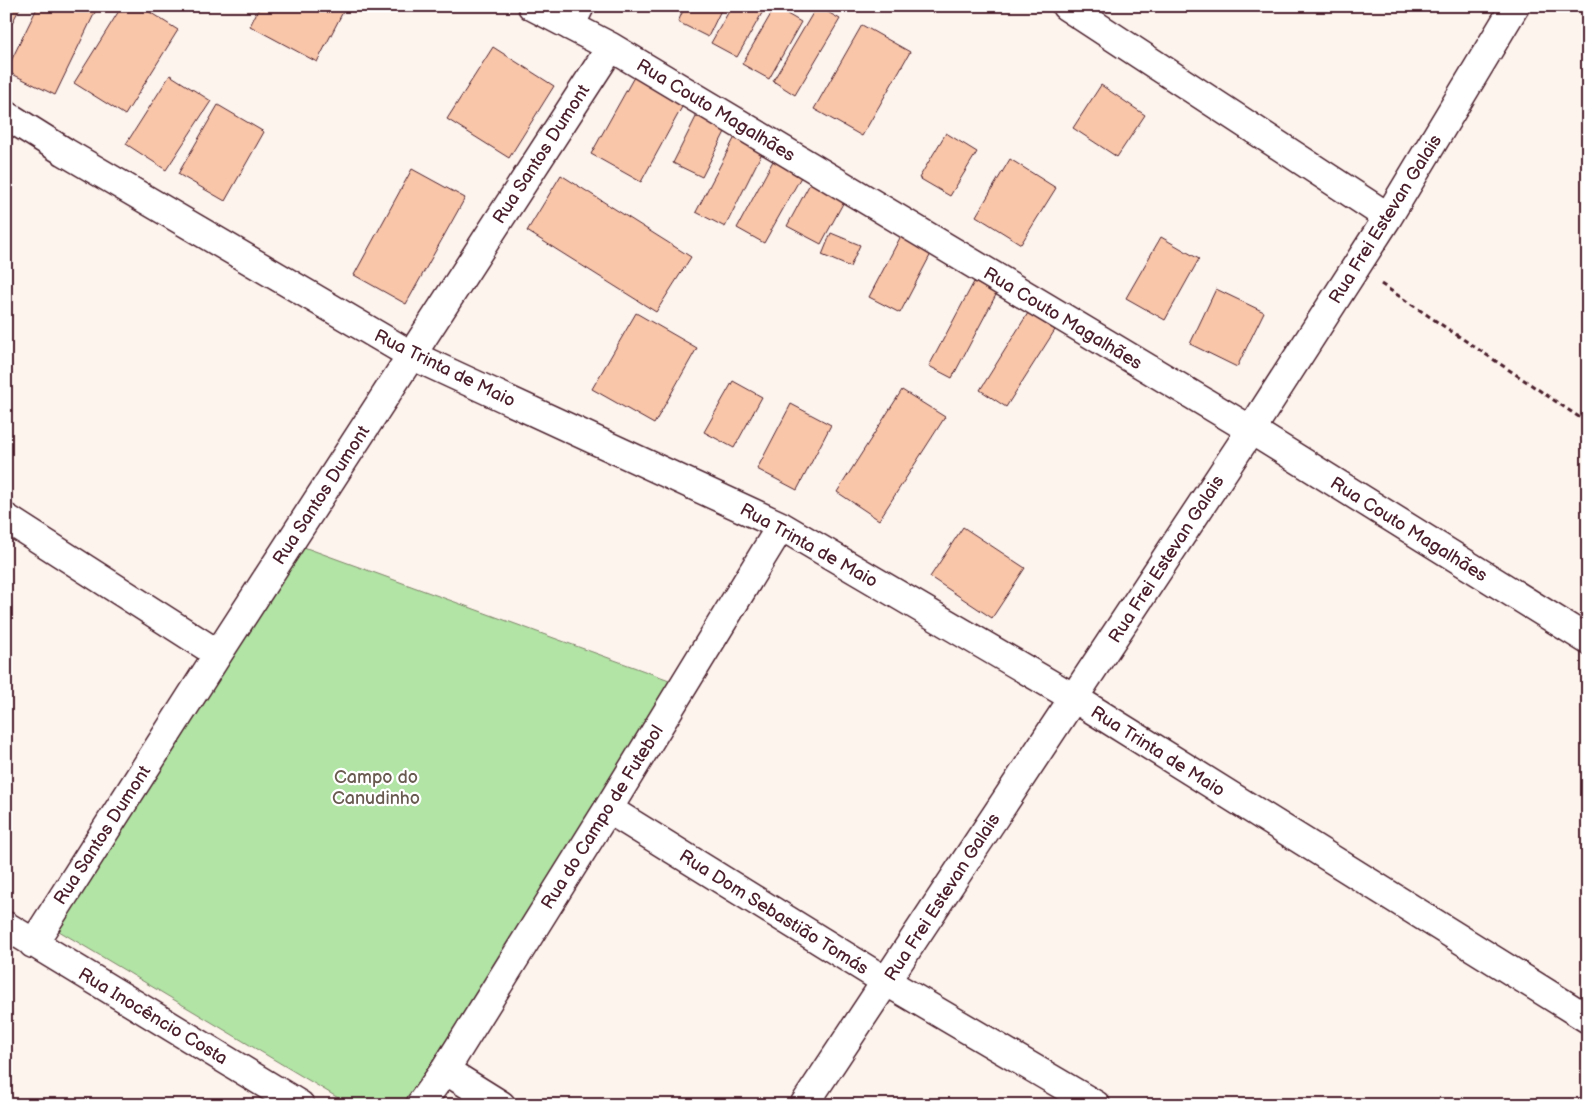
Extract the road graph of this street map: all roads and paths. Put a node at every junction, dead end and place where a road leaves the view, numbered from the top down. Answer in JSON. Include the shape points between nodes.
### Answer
{"nodes":[{"id":1,"x":532,"y":6,"type":"edge"},
{"id":2,"x":1066,"y":6,"type":"edge"},
{"id":3,"x":1515,"y":6,"type":"edge"},
{"id":4,"x":575,"y":16,"type":"edge"},
{"id":5,"x":611,"y":47,"type":"junction"},
{"id":6,"x":6,"y":115,"type":"edge"},
{"id":7,"x":1388,"y":217,"type":"junction"},
{"id":8,"x":1356,"y":267,"type":"junction"},
{"id":9,"x":411,"y":355,"type":"junction"},
{"id":10,"x":1588,"y":423,"type":"edge"},
{"id":11,"x":1251,"y":430,"type":"junction"},
{"id":12,"x":6,"y":518,"type":"edge"},
{"id":13,"x":781,"y":526,"type":"junction"},
{"id":14,"x":1588,"y":640,"type":"edge"},
{"id":15,"x":218,"y":654,"type":"junction"},
{"id":16,"x":1074,"y":698,"type":"junction"},
{"id":17,"x":608,"y":809,"type":"junction"},
{"id":18,"x":6,"y":926,"type":"edge"},
{"id":19,"x":33,"y":944,"type":"junction"},
{"id":20,"x":887,"y":982,"type":"junction"},
{"id":21,"x":1588,"y":1019,"type":"edge"},
{"id":22,"x":445,"y":1070,"type":"junction"},
{"id":23,"x":300,"y":1105,"type":"edge"},
{"id":24,"x":420,"y":1105,"type":"edge"},
{"id":25,"x":502,"y":1105,"type":"edge"},
{"id":26,"x":804,"y":1105,"type":"edge"},
{"id":27,"x":1096,"y":1105,"type":"edge"}],
"edges":[{"from":1,"to":4,"type":"street","name":"Rua Couto Magalhães"},
{"from":2,"to":7,"type":"street"},
{"from":3,"to":7,"type":"street","name":"Rua Frei Estevan Galais"},
{"from":4,"to":5,"type":"street","name":"Rua Couto Magalhães"},
{"from":5,"to":9,"type":"street","name":"Rua Santos Dumont"},
{"from":5,"to":11,"type":"street","name":"Rua Couto Magalhães"},
{"from":6,"to":9,"type":"street","name":"Rua Trinta de Maio"},
{"from":7,"to":8,"type":"street","name":"Rua Frei Estevan Galais"},
{"from":8,"to":10,"type":"path"},
{"from":8,"to":11,"type":"street","name":"Rua Frei Estevan Galais"},
{"from":9,"to":13,"type":"street","name":"Rua Trinta de Maio"},
{"from":9,"to":15,"type":"street","name":"Rua Santos Dumont"},
{"from":11,"to":14,"type":"street","name":"Rua Couto Magalhães"},
{"from":11,"to":16,"type":"street","name":"Rua Frei Estevan Galais"},
{"from":12,"to":15,"type":"street"},
{"from":13,"to":16,"type":"street","name":"Rua Trinta de Maio"},
{"from":13,"to":17,"type":"street","name":"Rua do Campo de Futebol"},
{"from":15,"to":19,"type":"street","name":"Rua Santos Dumont"},
{"from":16,"to":20,"type":"street","name":"Rua Frei Estevan Galais"},
{"from":16,"to":21,"type":"street","name":"Rua Trinta de Maio"},
{"from":17,"to":20,"type":"street","name":"Rua Dom Sebastião Tomás"},
{"from":17,"to":22,"type":"street","name":"Rua do Campo de Futebol"},
{"from":18,"to":19,"type":"street","name":"Rua Inocêncio Costa"},
{"from":19,"to":23,"type":"street","name":"Rua Inocêncio Costa"},
{"from":20,"to":26,"type":"street","name":"Rua Frei Estevan Galais"},
{"from":20,"to":27,"type":"street","name":"Rua Dom Sebastião Tomás"},
{"from":22,"to":24,"type":"street","name":"Rua do Campo de Futebol"},
{"from":22,"to":25,"type":"street"}]}
